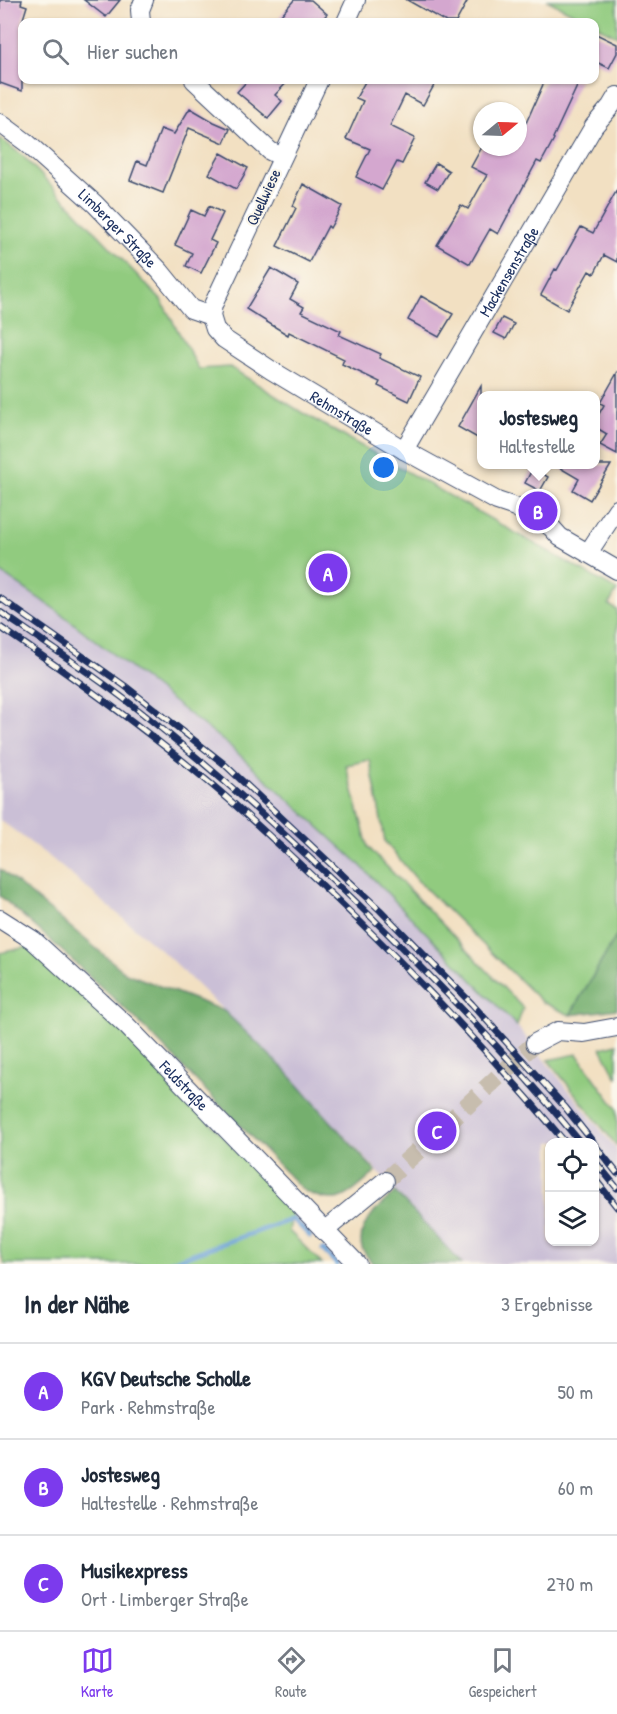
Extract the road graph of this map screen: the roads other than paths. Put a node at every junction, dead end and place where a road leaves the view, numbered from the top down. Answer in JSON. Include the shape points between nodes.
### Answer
{"nodes":[{"id":1,"x":144,"y":0,"type":"edge"},
{"id":2,"x":356,"y":0,"type":"edge"},
{"id":3,"x":141,"y":18,"type":"edge"},
{"id":4,"x":348,"y":18,"type":"edge"},
{"id":5,"x":198,"y":84,"type":"edge"},
{"id":6,"x":317,"y":84,"type":"edge"},
{"id":7,"x":617,"y":96,"type":"edge"},
{"id":8,"x":0,"y":123,"type":"edge"},
{"id":9,"x":282,"y":157,"type":"junction"},
{"id":10,"x":211,"y":316,"type":"junction"},
{"id":11,"x":404,"y":450,"type":"junction"},
{"id":12,"x":617,"y":509,"type":"edge"},
{"id":13,"x":588,"y":553,"type":"junction"},
{"id":14,"x":617,"y":570,"type":"edge"},
{"id":15,"x":0,"y":919,"type":"edge"},
{"id":16,"x":617,"y":1027,"type":"edge"},
{"id":17,"x":535,"y":1043,"type":"tunnel mouth"},
{"id":18,"x":384,"y":1181,"type":"tunnel mouth"},
{"id":19,"x":324,"y":1231,"type":"junction"},
{"id":20,"x":357,"y":1264,"type":"edge"}],
"edges":[{"from":1,"to":3,"type":"street"},
{"from":2,"to":4,"type":"street"},
{"from":5,"to":9,"type":"street","via":[[270,151]]},
{"from":6,"to":9,"type":"street","name":"Quellwiese"},
{"from":7,"to":11,"type":"street","name":"Mackensenstraße","via":[[594,126]]},
{"from":8,"to":10,"type":"street","name":"Limberger Straße","via":[[95,204],[191,309]]},
{"from":9,"to":10,"type":"street","name":"Quellwiese","via":[[216,297]]},
{"from":10,"to":11,"type":"street","name":"Rehmstraße","via":[[224,339]]},
{"from":11,"to":13,"type":"street","name":"Rehmstraße","via":[[496,501],[534,517]]},
{"from":12,"to":13,"type":"street"},
{"from":13,"to":14,"type":"street","name":"Rehmstraße"},
{"from":15,"to":19,"type":"street","name":"Feldstraße","via":[[33,940],[127,1026]]},
{"from":16,"to":17,"type":"street","via":[[585,1033],[558,1031]]},
{"from":18,"to":19,"type":"street"},
{"from":19,"to":20,"type":"street","name":"Feldstraße"}]}
